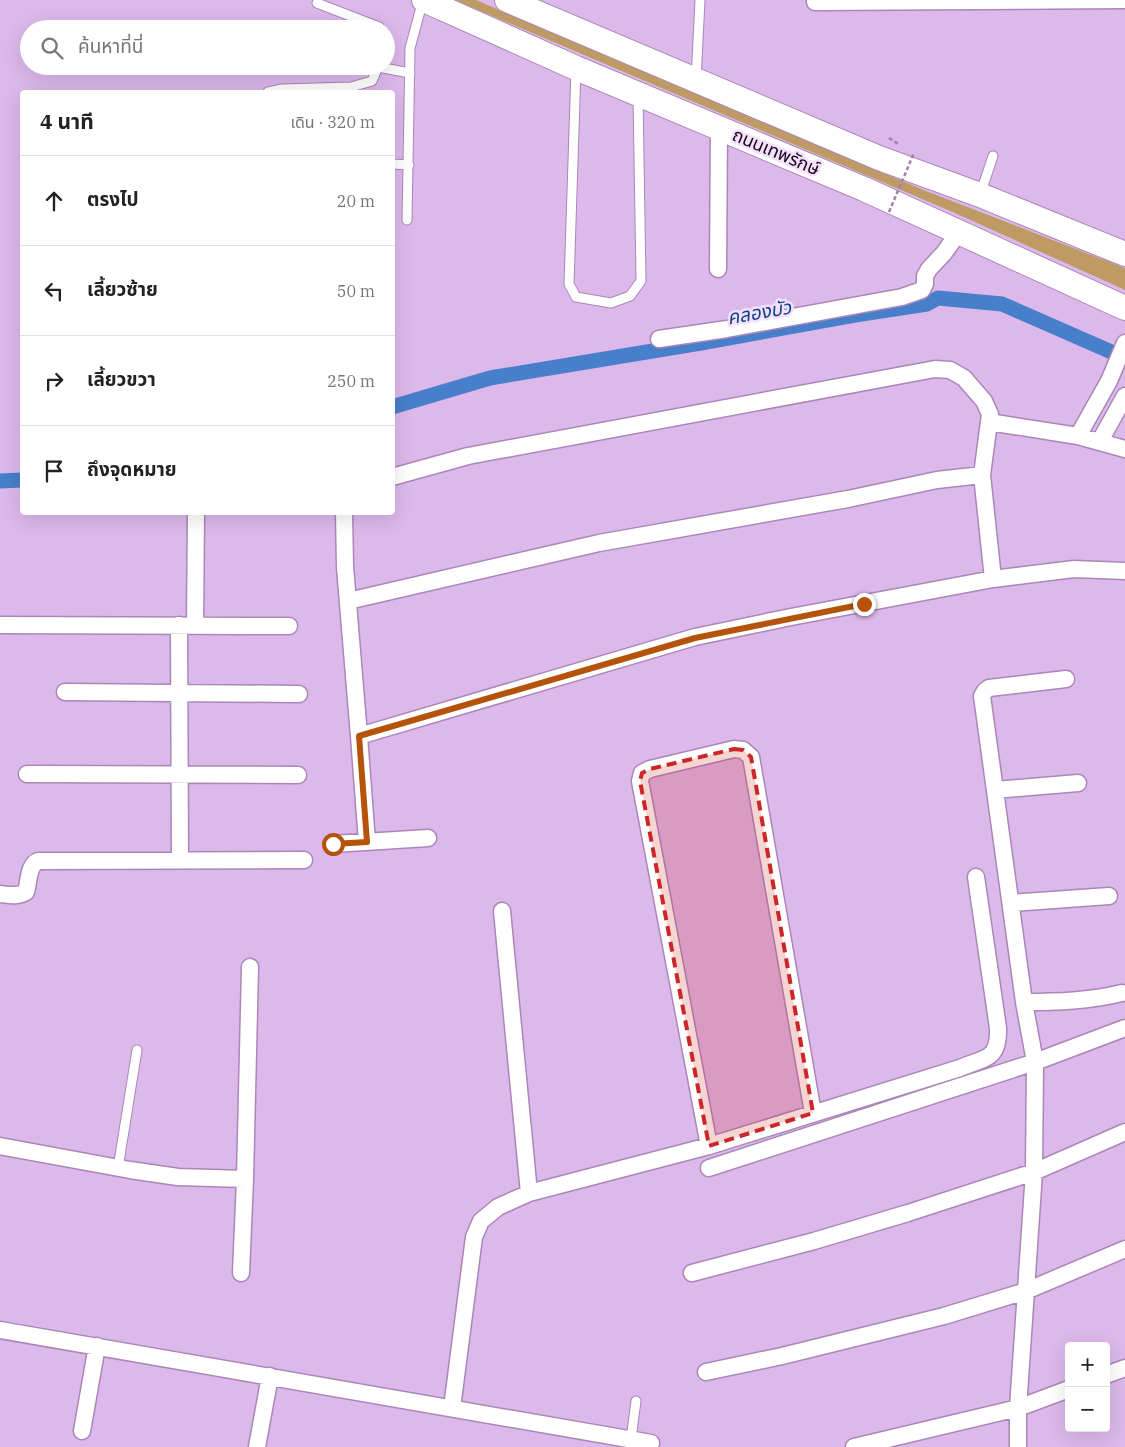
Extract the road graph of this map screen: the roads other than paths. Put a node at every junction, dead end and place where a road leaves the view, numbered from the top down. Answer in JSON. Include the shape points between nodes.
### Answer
{"nodes":[{"id":1,"x":424,"y":0,"type":"edge"},
{"id":2,"x":507,"y":0,"type":"edge"},
{"id":3,"x":700,"y":0,"type":"edge"},
{"id":4,"x":1023,"y":0,"type":"edge"},
{"id":5,"x":1125,"y":0,"type":"edge"},
{"id":6,"x":815,"y":2,"type":"dead end"},
{"id":7,"x":318,"y":3,"type":"dead end"},
{"id":8,"x":361,"y":20,"type":"edge"},
{"id":9,"x":576,"y":68,"type":"junction"},
{"id":10,"x":395,"y":70,"type":"edge"},
{"id":11,"x":410,"y":73,"type":"junction"},
{"id":12,"x":375,"y":75,"type":"edge"},
{"id":13,"x":696,"y":80,"type":"junction"},
{"id":14,"x":277,"y":90,"type":"edge"},
{"id":15,"x":638,"y":93,"type":"junction"},
{"id":16,"x":719,"y":128,"type":"junction"},
{"id":17,"x":993,"y":156,"type":"dead end"},
{"id":18,"x":395,"y":164,"type":"edge"},
{"id":19,"x":409,"y":165,"type":"junction"},
{"id":20,"x":980,"y":195,"type":"junction"},
{"id":21,"x":406,"y":220,"type":"dead end"},
{"id":22,"x":959,"y":232,"type":"junction"},
{"id":23,"x":1125,"y":254,"type":"edge"},
{"id":24,"x":718,"y":269,"type":"dead end"},
{"id":25,"x":1125,"y":308,"type":"edge"},
{"id":26,"x":660,"y":339,"type":"dead end"},
{"id":27,"x":1125,"y":343,"type":"edge"},
{"id":28,"x":1125,"y":396,"type":"edge"},
{"id":29,"x":989,"y":422,"type":"junction"},
{"id":30,"x":1078,"y":436,"type":"junction"},
{"id":31,"x":1100,"y":441,"type":"junction"},
{"id":32,"x":1125,"y":449,"type":"edge"},
{"id":33,"x":982,"y":475,"type":"junction"},
{"id":34,"x":395,"y":477,"type":"edge"},
{"id":35,"x":196,"y":515,"type":"edge"},
{"id":36,"x":344,"y":515,"type":"edge"},
{"id":37,"x":1125,"y":571,"type":"edge"},
{"id":38,"x":993,"y":579,"type":"junction"},
{"id":39,"x":348,"y":601,"type":"junction"},
{"id":40,"x":0,"y":625,"type":"edge"},
{"id":41,"x":179,"y":625,"type":"junction"},
{"id":42,"x":196,"y":625,"type":"junction"},
{"id":43,"x":289,"y":626,"type":"dead end"},
{"id":44,"x":1066,"y":679,"type":"dead end"},
{"id":45,"x":65,"y":692,"type":"dead end"},
{"id":46,"x":179,"y":692,"type":"junction"},
{"id":47,"x":299,"y":694,"type":"dead end"},
{"id":48,"x":359,"y":736,"type":"junction"},
{"id":49,"x":27,"y":774,"type":"dead end"},
{"id":50,"x":180,"y":774,"type":"junction"},
{"id":51,"x":298,"y":774,"type":"dead end"},
{"id":52,"x":1078,"y":783,"type":"dead end"},
{"id":53,"x":995,"y":790,"type":"junction"},
{"id":54,"x":428,"y":838,"type":"dead end"},
{"id":55,"x":367,"y":842,"type":"junction"},
{"id":56,"x":333,"y":844,"type":"dead end"},
{"id":57,"x":180,"y":859,"type":"junction"},
{"id":58,"x":304,"y":860,"type":"dead end"},
{"id":59,"x":976,"y":877,"type":"dead end"},
{"id":60,"x":0,"y":894,"type":"edge"},
{"id":61,"x":1109,"y":896,"type":"dead end"},
{"id":62,"x":1011,"y":903,"type":"junction"},
{"id":63,"x":502,"y":911,"type":"dead end"},
{"id":64,"x":250,"y":967,"type":"dead end"},
{"id":65,"x":1122,"y":993,"type":"dead end"},
{"id":66,"x":1024,"y":1002,"type":"junction"},
{"id":67,"x":1125,"y":1028,"type":"edge"},
{"id":68,"x":137,"y":1050,"type":"dead end"},
{"id":69,"x":1035,"y":1062,"type":"junction"},
{"id":70,"x":813,"y":1113,"type":"junction"},
{"id":71,"x":1125,"y":1132,"type":"edge"},
{"id":72,"x":0,"y":1146,"type":"edge"},
{"id":73,"x":710,"y":1146,"type":"junction"},
{"id":74,"x":118,"y":1168,"type":"junction"},
{"id":75,"x":709,"y":1168,"type":"dead end"},
{"id":76,"x":1034,"y":1172,"type":"junction"},
{"id":77,"x":245,"y":1179,"type":"junction"},
{"id":78,"x":529,"y":1194,"type":"junction"},
{"id":79,"x":1125,"y":1249,"type":"edge"},
{"id":80,"x":692,"y":1272,"type":"dead end"},
{"id":81,"x":241,"y":1273,"type":"dead end"},
{"id":82,"x":1026,"y":1291,"type":"junction"},
{"id":83,"x":0,"y":1330,"type":"edge"},
{"id":84,"x":97,"y":1346,"type":"junction"},
{"id":85,"x":1125,"y":1368,"type":"edge"},
{"id":86,"x":706,"y":1372,"type":"dead end"},
{"id":87,"x":1110,"y":1374,"type":"edge"},
{"id":88,"x":270,"y":1376,"type":"junction"},
{"id":89,"x":1065,"y":1390,"type":"edge"},
{"id":90,"x":636,"y":1402,"type":"dead end"},
{"id":91,"x":452,"y":1408,"type":"junction"},
{"id":92,"x":1018,"y":1408,"type":"junction"},
{"id":93,"x":82,"y":1431,"type":"dead end"},
{"id":94,"x":631,"y":1439,"type":"junction"},
{"id":95,"x":651,"y":1443,"type":"dead end"},
{"id":96,"x":257,"y":1447,"type":"edge"},
{"id":97,"x":854,"y":1447,"type":"edge"},
{"id":98,"x":1018,"y":1447,"type":"edge"}],
"edges":[{"from":1,"to":9,"type":"main road","name":"ถนนเทพรักษ์"},
{"from":1,"to":11,"type":"lane","via":[[410,48]]},
{"from":2,"to":13,"type":"main road","name":"ถนนเทพรักษ์"},
{"from":3,"to":13,"type":"lane"},
{"from":4,"to":5,"type":"street"},
{"from":4,"to":6,"type":"street"},
{"from":7,"to":8,"type":"lane"},
{"from":9,"to":15,"type":"main road","name":"ถนนเทพรักษ์"},
{"from":9,"to":15,"type":"lane","via":[[569,284],[576,297],[610,303],[630,296],[641,281]]},
{"from":10,"to":11,"type":"lane"},
{"from":11,"to":19,"type":"lane"},
{"from":12,"to":14,"type":"lane","via":[[372,81],[351,87]]},
{"from":13,"to":20,"type":"main road","name":"ถนนเทพรักษ์","via":[[879,158]]},
{"from":15,"to":16,"type":"main road","name":"ถนนเทพรักษ์"},
{"from":16,"to":22,"type":"main road","name":"ถนนเทพรักษ์"},
{"from":16,"to":24,"type":"street"},
{"from":17,"to":20,"type":"lane"},
{"from":18,"to":19,"type":"lane"},
{"from":19,"to":21,"type":"lane"},
{"from":20,"to":23,"type":"main road","name":"ถนนเทพรักษ์"},
{"from":22,"to":25,"type":"main road","name":"ถนนเทพรักษ์"},
{"from":22,"to":26,"type":"street","via":[[929,269],[922,290],[902,297]]},
{"from":27,"to":30,"type":"street","via":[[1109,382]]},
{"from":28,"to":31,"type":"street"},
{"from":29,"to":30,"type":"street"},
{"from":29,"to":33,"type":"street"},
{"from":29,"to":34,"type":"street","via":[[990,414],[976,389],[950,370],[935,369],[468,456]]},
{"from":30,"to":31,"type":"street"},
{"from":31,"to":32,"type":"street"},
{"from":33,"to":38,"type":"street"},
{"from":33,"to":39,"type":"street","via":[[937,480],[599,543]]},
{"from":35,"to":42,"type":"street"},
{"from":36,"to":39,"type":"street"},
{"from":37,"to":38,"type":"street","via":[[1074,569]]},
{"from":38,"to":48,"type":"street","via":[[695,638]]},
{"from":39,"to":48,"type":"street"},
{"from":40,"to":41,"type":"street"},
{"from":41,"to":42,"type":"street"},
{"from":41,"to":46,"type":"street"},
{"from":42,"to":43,"type":"street"},
{"from":44,"to":53,"type":"street","via":[[984,691],[982,696]]},
{"from":45,"to":46,"type":"street"},
{"from":46,"to":47,"type":"street"},
{"from":46,"to":50,"type":"street"},
{"from":48,"to":55,"type":"street"},
{"from":49,"to":50,"type":"street"},
{"from":50,"to":51,"type":"street"},
{"from":50,"to":57,"type":"street"},
{"from":52,"to":53,"type":"street"},
{"from":53,"to":62,"type":"street"},
{"from":54,"to":55,"type":"street"},
{"from":55,"to":56,"type":"street"},
{"from":57,"to":58,"type":"street"},
{"from":57,"to":60,"type":"street","via":[[38,861],[31,867],[26,892],[22,895]]},
{"from":59,"to":70,"type":"street","via":[[998,1028],[998,1041],[992,1055],[960,1068]]},
{"from":61,"to":62,"type":"street"},
{"from":62,"to":66,"type":"street"},
{"from":63,"to":78,"type":"street"},
{"from":64,"to":77,"type":"street"},
{"from":65,"to":66,"type":"street","via":[[1096,999]]},
{"from":66,"to":69,"type":"street"},
{"from":67,"to":69,"type":"street"},
{"from":68,"to":74,"type":"lane"},
{"from":69,"to":75,"type":"street"},
{"from":69,"to":76,"type":"street"},
{"from":70,"to":73,"type":"street"},
{"from":70,"to":73,"type":"street","via":[[751,757],[744,750],[734,749],[650,769],[642,773],[640,781]]},
{"from":71,"to":76,"type":"street"},
{"from":72,"to":74,"type":"street"},
{"from":73,"to":78,"type":"street"},
{"from":74,"to":77,"type":"street","via":[[178,1177]]},
{"from":76,"to":80,"type":"street","via":[[814,1241]]},
{"from":76,"to":82,"type":"street"},
{"from":77,"to":81,"type":"street"},
{"from":78,"to":91,"type":"street","via":[[498,1207],[481,1221],[474,1237]]},
{"from":79,"to":82,"type":"street"},
{"from":82,"to":86,"type":"street","via":[[858,1338]]},
{"from":82,"to":92,"type":"street"},
{"from":83,"to":84,"type":"street"},
{"from":84,"to":88,"type":"street"},
{"from":84,"to":93,"type":"street"},
{"from":85,"to":87,"type":"street"},
{"from":88,"to":91,"type":"street"},
{"from":88,"to":96,"type":"street"},
{"from":89,"to":92,"type":"street"},
{"from":90,"to":94,"type":"lane"},
{"from":91,"to":94,"type":"street"},
{"from":92,"to":97,"type":"street"},
{"from":92,"to":98,"type":"street"},
{"from":94,"to":95,"type":"street"}]}
